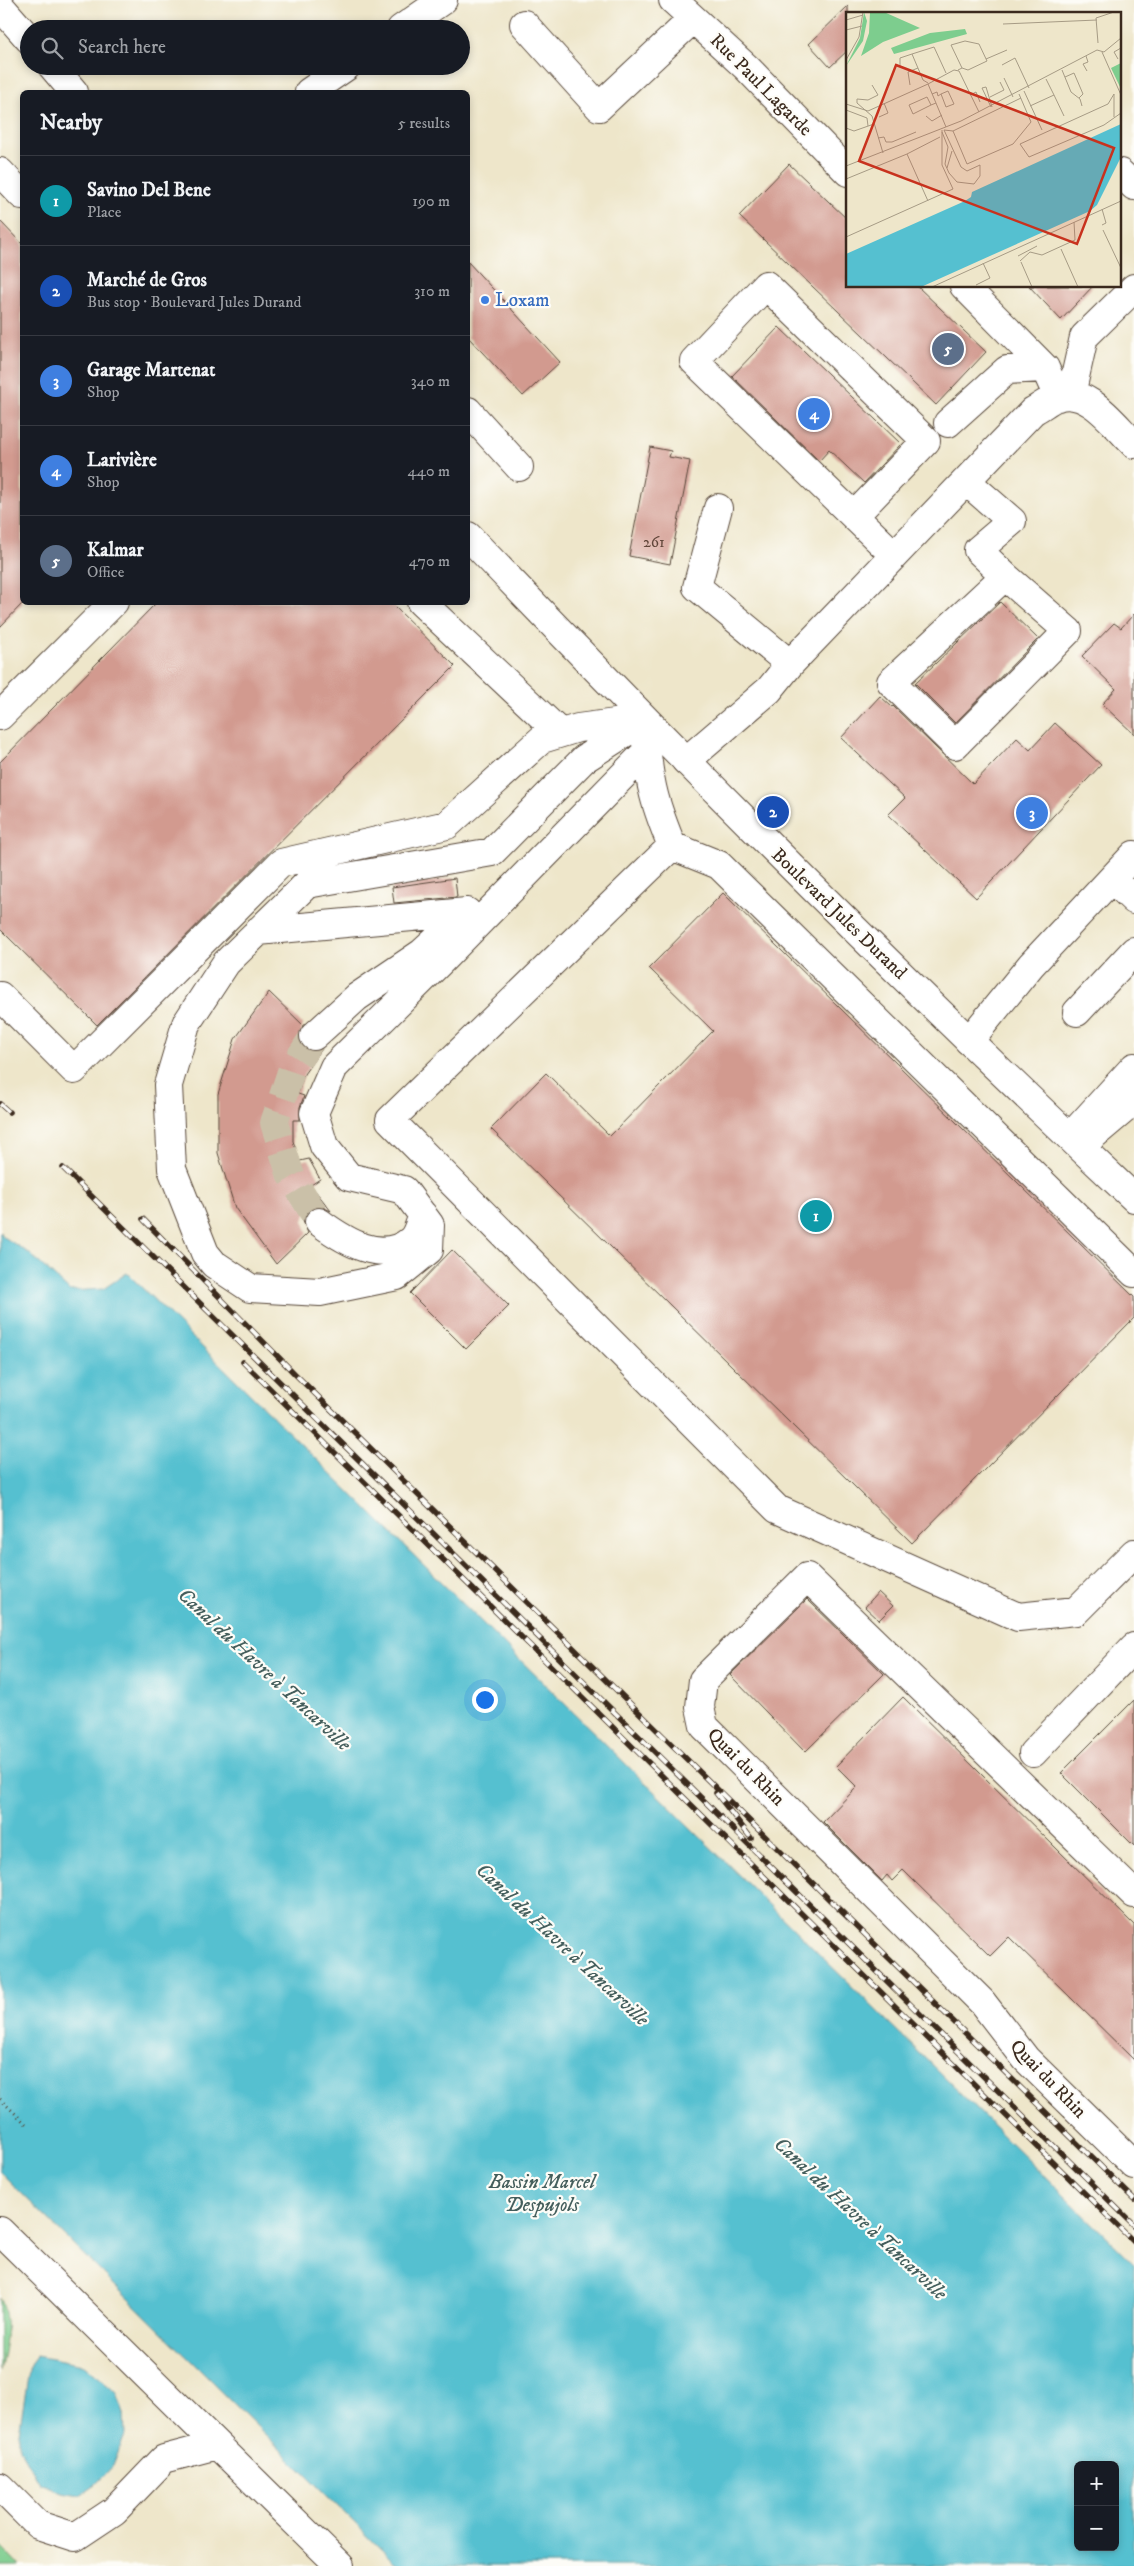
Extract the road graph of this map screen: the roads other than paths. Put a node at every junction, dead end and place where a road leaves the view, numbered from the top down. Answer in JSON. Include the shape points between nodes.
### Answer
{"nodes":[{"id":1,"x":673,"y":0,"type":"edge"},
{"id":2,"x":440,"y":1,"type":"edge"},
{"id":3,"x":0,"y":6,"type":"edge"},
{"id":4,"x":693,"y":18,"type":"junction"},
{"id":5,"x":414,"y":20,"type":"edge"},
{"id":6,"x":524,"y":24,"type":"dead end"},
{"id":7,"x":20,"y":29,"type":"edge"},
{"id":8,"x":60,"y":75,"type":"edge"},
{"id":9,"x":334,"y":75,"type":"edge"},
{"id":10,"x":72,"y":90,"type":"edge"},
{"id":11,"x":313,"y":90,"type":"edge"},
{"id":12,"x":846,"y":170,"type":"edge"},
{"id":13,"x":0,"y":172,"type":"edge"},
{"id":14,"x":1122,"y":174,"type":"edge"},
{"id":15,"x":1134,"y":186,"type":"edge"},
{"id":16,"x":20,"y":193,"type":"edge"},
{"id":17,"x":966,"y":288,"type":"edge"},
{"id":18,"x":1134,"y":288,"type":"edge"},
{"id":19,"x":1045,"y":368,"type":"junction"},
{"id":20,"x":1064,"y":396,"type":"junction"},
{"id":21,"x":470,"y":413,"type":"edge"},
{"id":22,"x":948,"y":423,"type":"dead end"},
{"id":23,"x":1134,"y":444,"type":"edge"},
{"id":24,"x":519,"y":467,"type":"dead end"},
{"id":25,"x":966,"y":481,"type":"junction"},
{"id":26,"x":718,"y":508,"type":"dead end"},
{"id":27,"x":854,"y":516,"type":"junction"},
{"id":28,"x":470,"y":538,"type":"edge"},
{"id":29,"x":894,"y":555,"type":"junction"},
{"id":30,"x":1005,"y":576,"type":"junction"},
{"id":31,"x":111,"y":605,"type":"edge"},
{"id":32,"x":424,"y":605,"type":"edge"},
{"id":33,"x":790,"y":664,"type":"junction"},
{"id":34,"x":0,"y":716,"type":"edge"},
{"id":35,"x":560,"y":733,"type":"junction"},
{"id":36,"x":646,"y":735,"type":"junction"},
{"id":37,"x":686,"y":761,"type":"junction"},
{"id":38,"x":672,"y":846,"type":"junction"},
{"id":39,"x":1134,"y":855,"type":"edge"},
{"id":40,"x":1112,"y":879,"type":"junction"},
{"id":41,"x":1134,"y":900,"type":"edge"},
{"id":42,"x":467,"y":912,"type":"junction"},
{"id":43,"x":258,"y":931,"type":"junction"},
{"id":44,"x":1134,"y":951,"type":"edge"},
{"id":45,"x":0,"y":996,"type":"edge"},
{"id":46,"x":1076,"y":1012,"type":"dead end"},
{"id":47,"x":314,"y":1036,"type":"tunnel mouth"},
{"id":48,"x":969,"y":1040,"type":"junction"},
{"id":49,"x":1134,"y":1067,"type":"edge"},
{"id":50,"x":1134,"y":1101,"type":"edge"},
{"id":51,"x":1075,"y":1142,"type":"junction"},
{"id":52,"x":1134,"y":1198,"type":"edge"},
{"id":53,"x":423,"y":1215,"type":"junction"},
{"id":54,"x":319,"y":1222,"type":"tunnel mouth"},
{"id":55,"x":1134,"y":1273,"type":"edge"},
{"id":56,"x":1134,"y":1554,"type":"edge"},
{"id":57,"x":1134,"y":1647,"type":"edge"},
{"id":58,"x":1033,"y":1752,"type":"dead end"},
{"id":59,"x":1134,"y":1894,"type":"edge"},
{"id":60,"x":1134,"y":2165,"type":"edge"},
{"id":61,"x":0,"y":2231,"type":"edge"},
{"id":62,"x":217,"y":2445,"type":"junction"},
{"id":63,"x":0,"y":2487,"type":"edge"},
{"id":64,"x":340,"y":2566,"type":"edge"}],
"edges":[{"from":1,"to":4,"type":"main road","name":"Rue Paul Lagarde"},
{"from":2,"to":5,"type":"main road"},
{"from":3,"to":7,"type":"main road"},
{"from":4,"to":6,"type":"main road","via":[[599,107]]},
{"from":4,"to":12,"type":"main road","name":"Rue Paul Lagarde","via":[[747,68]]},
{"from":8,"to":10,"type":"main road"},
{"from":9,"to":11,"type":"main road"},
{"from":13,"to":16,"type":"main road"},
{"from":14,"to":15,"type":"main road"},
{"from":17,"to":19,"type":"main road"},
{"from":18,"to":20,"type":"main road","via":[[1084,337]]},
{"from":19,"to":20,"type":"main road"},
{"from":19,"to":22,"type":"main road","via":[[1007,370]]},
{"from":20,"to":23,"type":"main road","via":[[1089,401]]},
{"from":20,"to":25,"type":"main road","via":[[1033,411]]},
{"from":21,"to":24,"type":"main road"},
{"from":25,"to":29,"type":"main road"},
{"from":25,"to":30,"type":"main road","via":[[1012,521],[978,550]]},
{"from":26,"to":33,"type":"main road","via":[[697,587]]},
{"from":27,"to":27,"type":"main road","via":[[694,360],[766,285],[926,441]]},
{"from":27,"to":29,"type":"main road"},
{"from":28,"to":36,"type":"main road","name":"Boulevard Jules Durand"},
{"from":29,"to":33,"type":"main road"},
{"from":30,"to":30,"type":"main road","via":[[891,682],[955,745],[1068,631]]},
{"from":31,"to":34,"type":"main road"},
{"from":32,"to":35,"type":"main road"},
{"from":33,"to":37,"type":"main road","via":[[769,690]]},
{"from":35,"to":36,"type":"main road","via":[[578,728]]},
{"from":35,"to":45,"type":"main road","via":[[542,739],[447,825],[281,863],[74,1070]]},
{"from":36,"to":37,"type":"main road","name":"Boulevard Jules Durand"},
{"from":36,"to":38,"type":"main road","via":[[651,786]]},
{"from":36,"to":42,"type":"main road"},
{"from":36,"to":43,"type":"main road","via":[[584,759],[492,852],[307,884]]},
{"from":36,"to":53,"type":"main road","via":[[453,949],[334,1067],[314,1113],[324,1146],[349,1177],[404,1190]]},
{"from":37,"to":48,"type":"main road","name":"Boulevard Jules Durand","via":[[810,888]]},
{"from":38,"to":55,"type":"main road","via":[[719,865]]},
{"from":38,"to":56,"type":"main road","via":[[390,1120],[777,1509],[1018,1617],[1076,1611]]},
{"from":39,"to":40,"type":"main road"},
{"from":40,"to":41,"type":"main road"},
{"from":40,"to":48,"type":"main road","via":[[1031,965]]},
{"from":42,"to":43,"type":"main road"},
{"from":42,"to":47,"type":"main road","via":[[422,953],[357,997]]},
{"from":43,"to":53,"type":"main road","via":[[226,963],[186,1024],[168,1085],[172,1168],[205,1253],[214,1264],[250,1288],[320,1292],[397,1276],[429,1250],[430,1225]]},
{"from":44,"to":46,"type":"main road"},
{"from":48,"to":51,"type":"main road","name":"Boulevard Jules Durand"},
{"from":49,"to":51,"type":"main road"},
{"from":50,"to":51,"type":"main road"},
{"from":51,"to":52,"type":"main road","name":"Boulevard Jules Durand"},
{"from":53,"to":54,"type":"main road","via":[[413,1239],[390,1252],[368,1249],[343,1239]]},
{"from":57,"to":58,"type":"main road"},
{"from":59,"to":60,"type":"main road","name":"Quai du Rhin","via":[[807,1577],[704,1680],[700,1707],[704,1726],[982,2002],[1026,2059]]},
{"from":61,"to":62,"type":"main road"},
{"from":62,"to":63,"type":"main road","via":[[164,2459],[114,2511],[75,2537],[38,2525]]},
{"from":62,"to":64,"type":"main road"}]}
